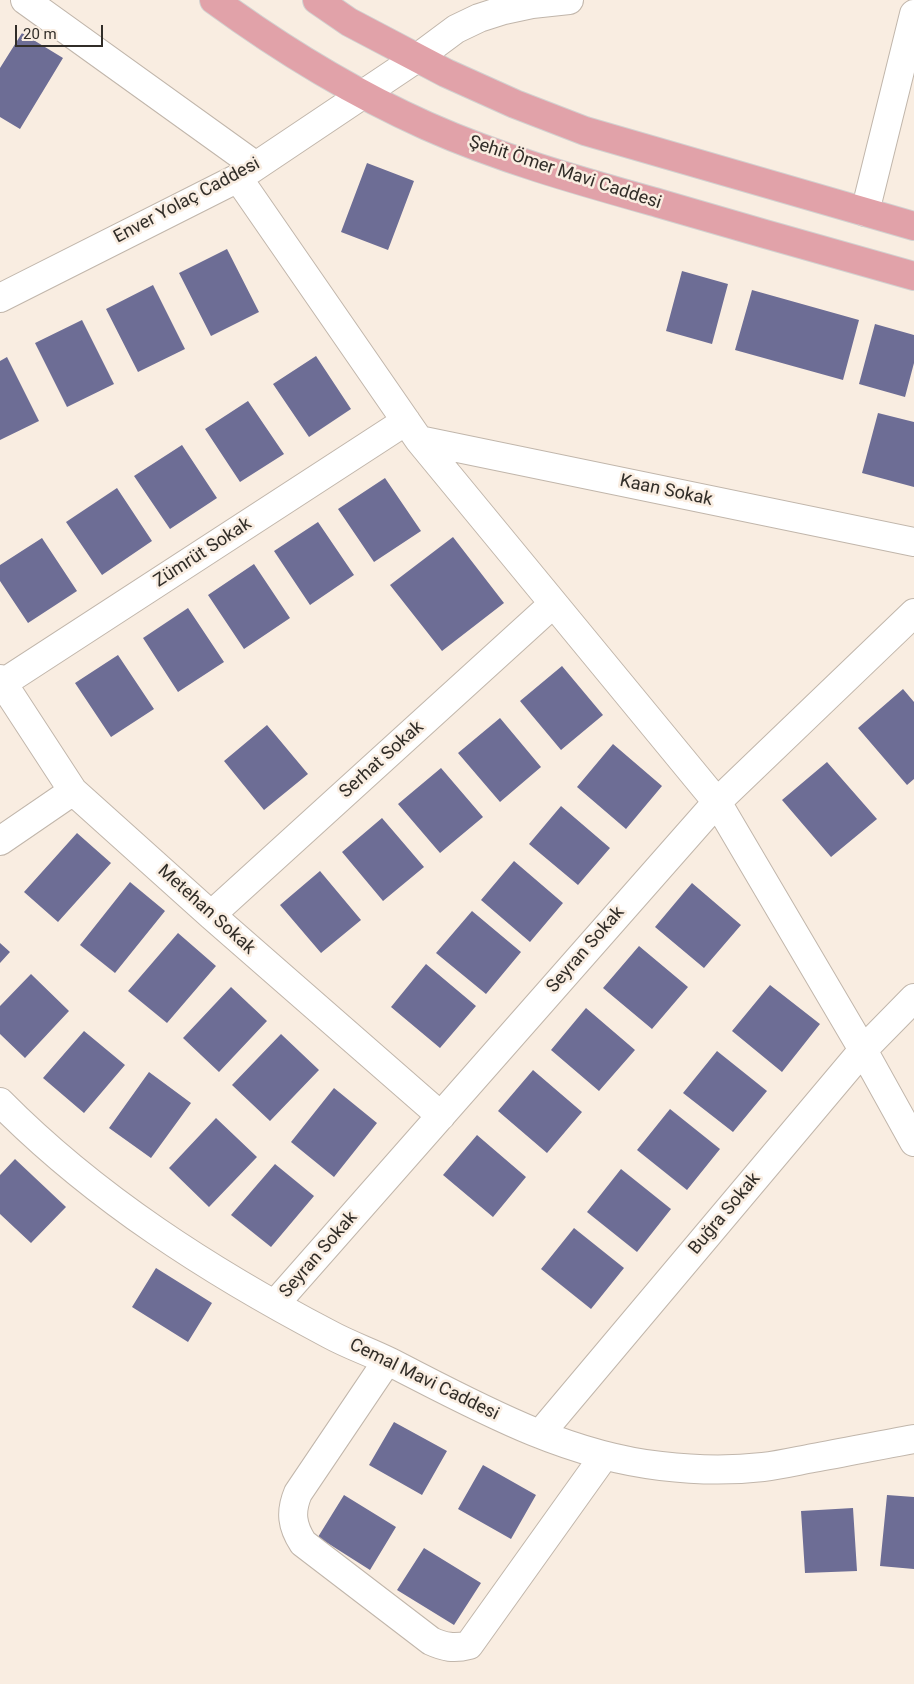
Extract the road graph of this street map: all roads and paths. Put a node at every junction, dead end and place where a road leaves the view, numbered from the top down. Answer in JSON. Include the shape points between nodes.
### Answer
{"nodes":[{"id":1,"x":25,"y":0,"type":"edge"},
{"id":2,"x":214,"y":0,"type":"edge"},
{"id":3,"x":317,"y":0,"type":"edge"},
{"id":4,"x":569,"y":0,"type":"edge"},
{"id":5,"x":531,"y":2,"type":"edge"},
{"id":6,"x":914,"y":14,"type":"edge"},
{"id":7,"x":417,"y":58,"type":"junction"},
{"id":8,"x":362,"y":94,"type":"junction"},
{"id":9,"x":247,"y":172,"type":"junction"},
{"id":10,"x":865,"y":212,"type":"junction"},
{"id":11,"x":914,"y":226,"type":"edge"},
{"id":12,"x":914,"y":276,"type":"edge"},
{"id":13,"x":0,"y":298,"type":"edge"},
{"id":14,"x":412,"y":431,"type":"junction"},
{"id":15,"x":914,"y":542,"type":"edge"},
{"id":16,"x":554,"y":604,"type":"junction"},
{"id":17,"x":914,"y":613,"type":"edge"},
{"id":18,"x":1,"y":682,"type":"edge"},
{"id":19,"x":73,"y":791,"type":"junction"},
{"id":20,"x":717,"y":802,"type":"junction"},
{"id":21,"x":0,"y":841,"type":"edge"},
{"id":22,"x":211,"y":915,"type":"junction"},
{"id":23,"x":914,"y":998,"type":"edge"},
{"id":24,"x":862,"y":1050,"type":"junction"},
{"id":25,"x":0,"y":1102,"type":"edge"},
{"id":26,"x":441,"y":1116,"type":"junction"},
{"id":27,"x":914,"y":1142,"type":"edge"},
{"id":28,"x":275,"y":1304,"type":"junction"},
{"id":29,"x":387,"y":1361,"type":"junction"},
{"id":30,"x":540,"y":1434,"type":"junction"},
{"id":31,"x":914,"y":1439,"type":"edge"},
{"id":32,"x":604,"y":1456,"type":"junction"}],
"edges":[{"from":1,"to":9,"type":"street"},
{"from":2,"to":8,"type":"main road","name":"Şehit Ömer Mavi Caddesi","via":[[259,33]]},
{"from":3,"to":7,"type":"main road","via":[[349,22]]},
{"from":4,"to":5,"type":"street","name":"Enver Yolaç Caddesi"},
{"from":5,"to":7,"type":"street","name":"Enver Yolaç Caddesi","via":[[456,29]]},
{"from":6,"to":10,"type":"street"},
{"from":7,"to":8,"type":"street","name":"Enver Yolaç Caddesi"},
{"from":7,"to":10,"type":"main road","via":[[515,104],[585,131]]},
{"from":8,"to":9,"type":"street","name":"Enver Yolaç Caddesi"},
{"from":8,"to":12,"type":"main road","name":"Şehit Ömer Mavi Caddesi","via":[[427,126],[552,173]]},
{"from":9,"to":13,"type":"street","name":"Enver Yolaç Caddesi"},
{"from":9,"to":14,"type":"street"},
{"from":10,"to":11,"type":"main road"},
{"from":14,"to":15,"type":"street","name":"Kaan Sokak"},
{"from":14,"to":16,"type":"street"},
{"from":14,"to":18,"type":"street","name":"Zümrüt Sokak"},
{"from":16,"to":20,"type":"street"},
{"from":16,"to":22,"type":"street","name":"Serhat Sokak"},
{"from":17,"to":20,"type":"street","name":"Seyran Sokak"},
{"from":18,"to":19,"type":"street","name":"Metehan Sokak"},
{"from":19,"to":21,"type":"street"},
{"from":19,"to":22,"type":"street","name":"Metehan Sokak"},
{"from":20,"to":24,"type":"street"},
{"from":20,"to":26,"type":"street","name":"Seyran Sokak"},
{"from":22,"to":26,"type":"street","name":"Metehan Sokak"},
{"from":23,"to":24,"type":"street","name":"Buğra Sokak"},
{"from":24,"to":27,"type":"street"},
{"from":24,"to":30,"type":"street","name":"Buğra Sokak"},
{"from":25,"to":28,"type":"street","name":"Cemal Mavi Caddesi","via":[[68,1164],[124,1208],[184,1250]]},
{"from":26,"to":28,"type":"street","name":"Seyran Sokak"},
{"from":28,"to":29,"type":"street","name":"Cemal Mavi Caddesi"},
{"from":29,"to":30,"type":"street","name":"Cemal Mavi Caddesi","via":[[473,1405]]},
{"from":29,"to":32,"type":"street","via":[[298,1493],[292,1520],[303,1543],[440,1645],[459,1648],[469,1645]]},
{"from":30,"to":32,"type":"street","name":"Cemal Mavi Caddesi"},
{"from":31,"to":32,"type":"street","name":"Cemal Mavi Caddesi","via":[[764,1467],[729,1470],[659,1466]]}]}
